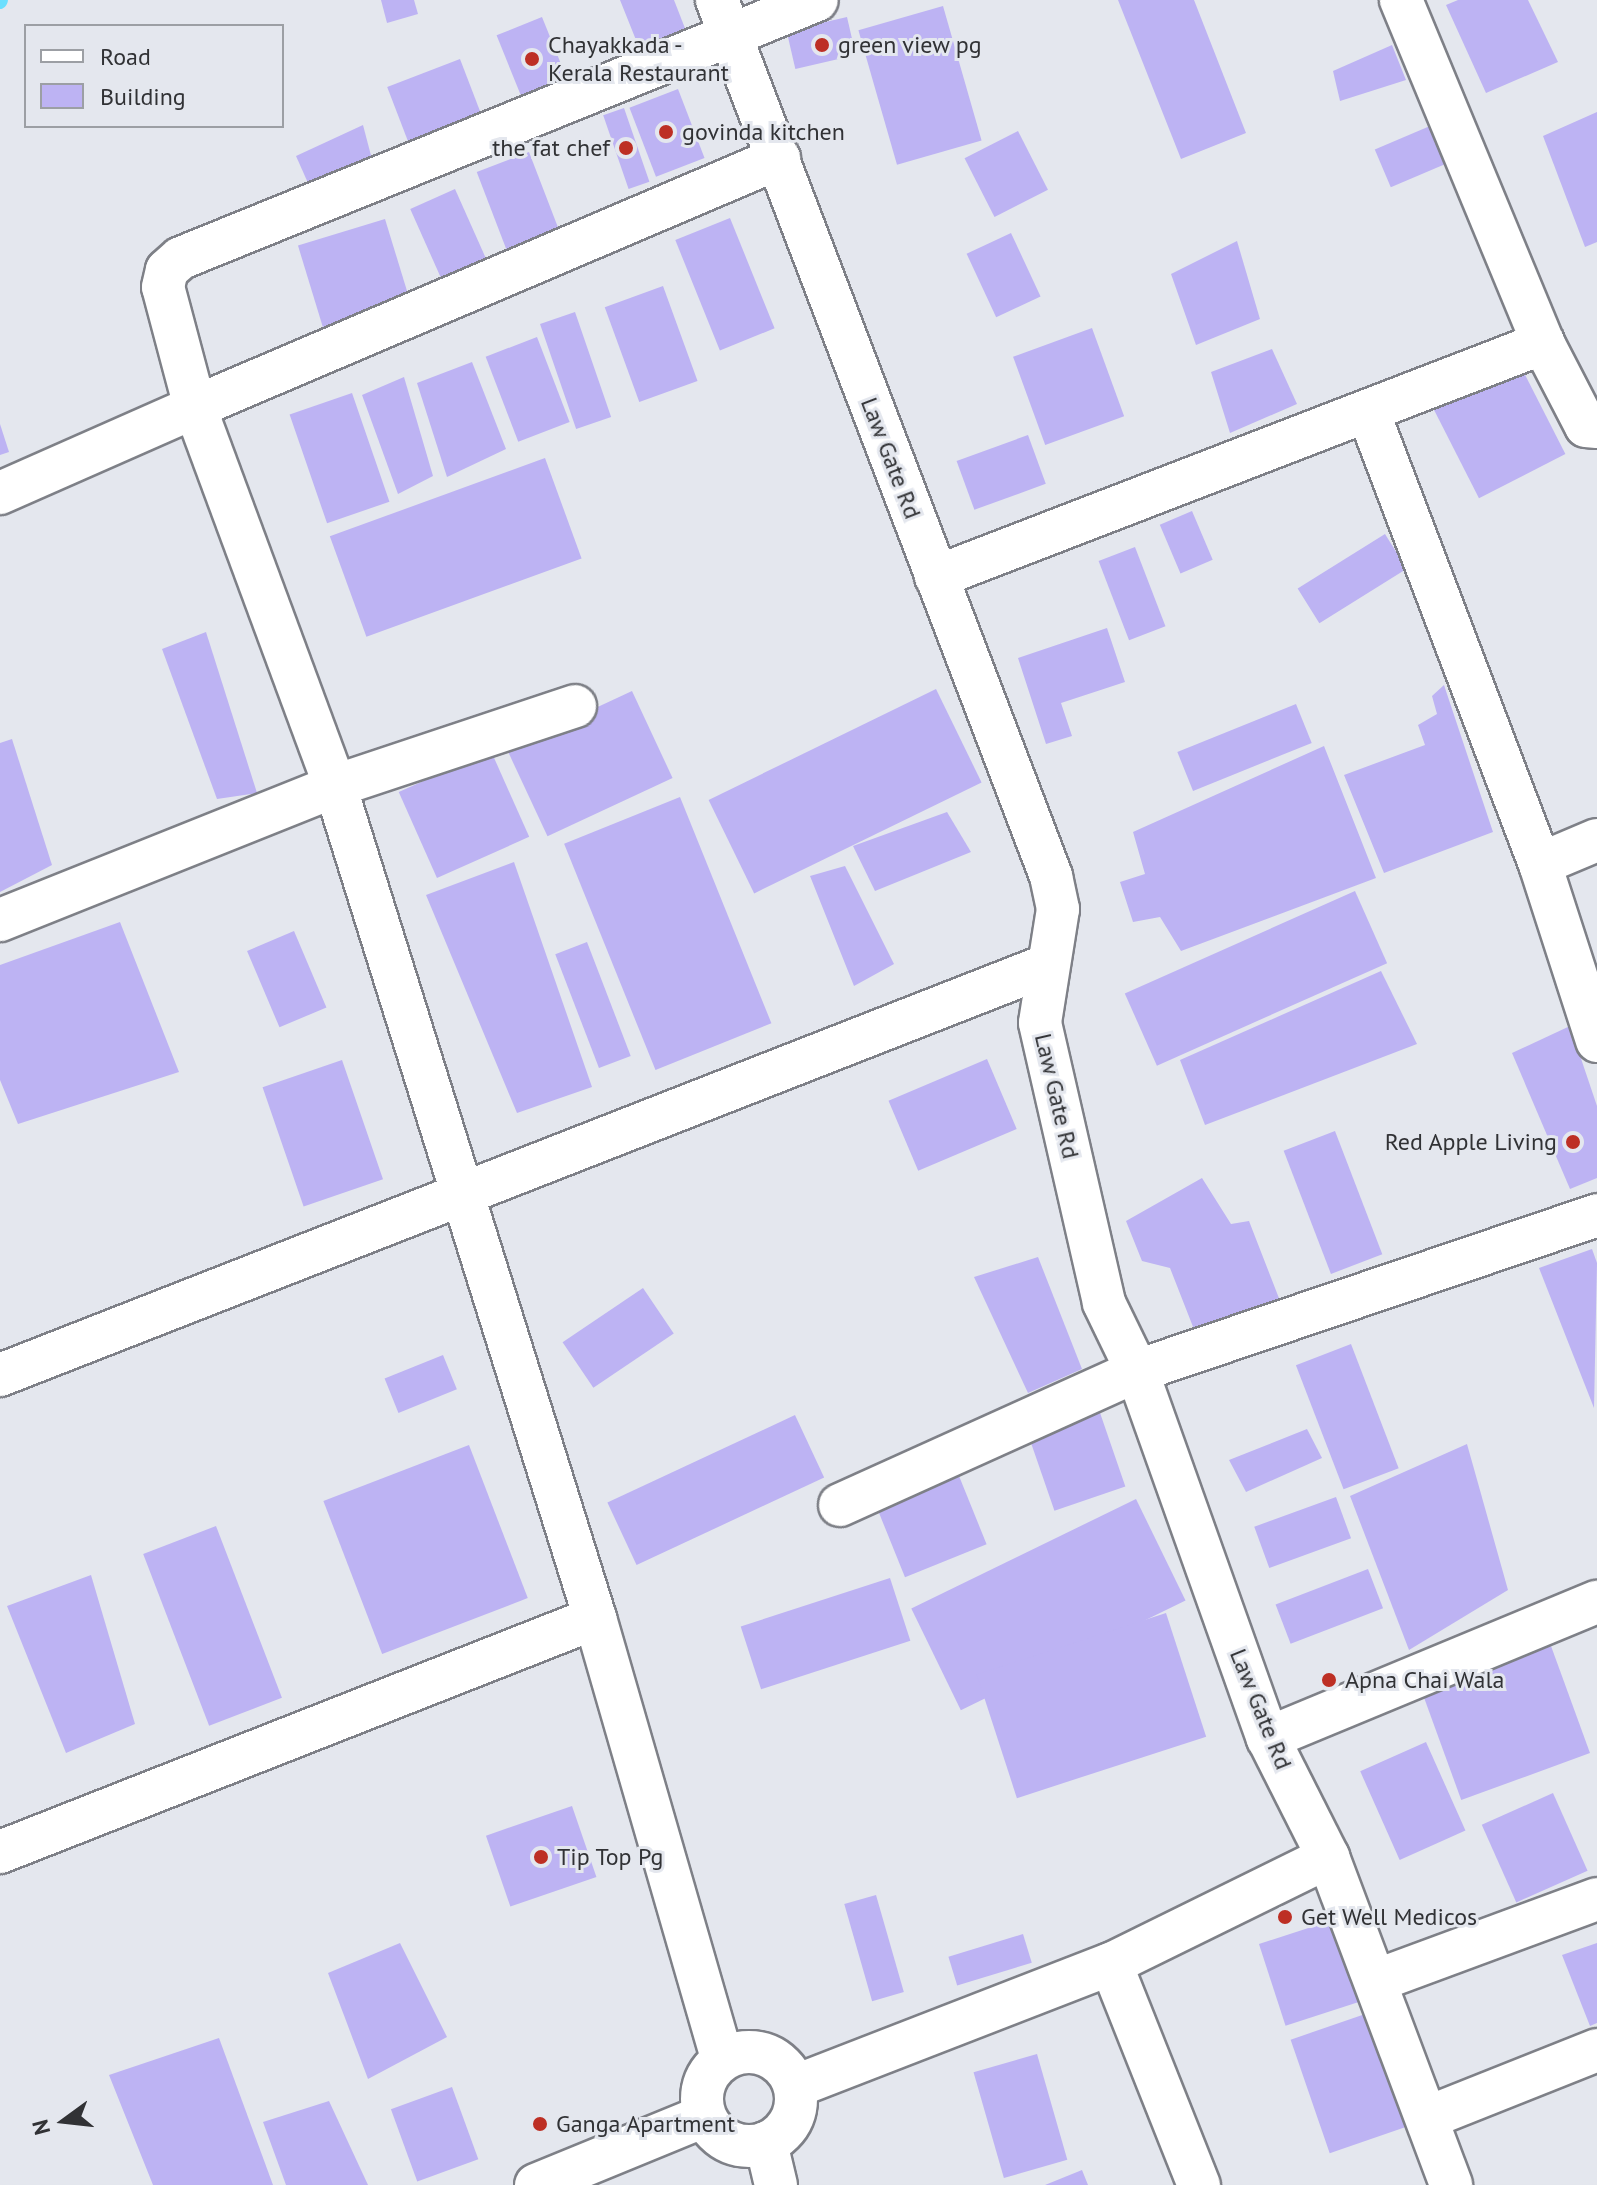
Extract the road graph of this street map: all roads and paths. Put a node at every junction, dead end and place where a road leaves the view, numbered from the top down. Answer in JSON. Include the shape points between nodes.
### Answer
{"nodes":[{"id":1,"x":817,"y":0,"type":"edge"},
{"id":2,"x":1401,"y":0,"type":"edge"},
{"id":3,"x":724,"y":17,"type":"edge"},
{"id":4,"x":779,"y":158,"type":"junction"},
{"id":5,"x":1543,"y":343,"type":"junction"},
{"id":6,"x":195,"y":407,"type":"junction"},
{"id":7,"x":1369,"y":414,"type":"junction"},
{"id":8,"x":1597,"y":427,"type":"edge"},
{"id":9,"x":0,"y":493,"type":"edge"},
{"id":10,"x":936,"y":577,"type":"junction"},
{"id":11,"x":575,"y":706,"type":"dead end"},
{"id":12,"x":335,"y":786,"type":"junction"},
{"id":13,"x":1597,"y":840,"type":"edge"},
{"id":14,"x":1540,"y":864,"type":"junction"},
{"id":15,"x":0,"y":920,"type":"edge"},
{"id":16,"x":1045,"y":966,"type":"junction"},
{"id":17,"x":1597,"y":1041,"type":"edge"},
{"id":18,"x":461,"y":1190,"type":"junction"},
{"id":19,"x":1597,"y":1215,"type":"edge"},
{"id":20,"x":1137,"y":1371,"type":"junction"},
{"id":21,"x":0,"y":1375,"type":"edge"},
{"id":22,"x":840,"y":1505,"type":"dead end"},
{"id":23,"x":1597,"y":1602,"type":"edge"},
{"id":24,"x":595,"y":1618,"type":"junction"},
{"id":25,"x":1268,"y":1738,"type":"junction"},
{"id":26,"x":0,"y":1852,"type":"edge"},
{"id":27,"x":1328,"y":1857,"type":"junction"},
{"id":28,"x":1597,"y":1899,"type":"edge"},
{"id":29,"x":1111,"y":1964,"type":"junction"},
{"id":30,"x":1378,"y":1980,"type":"junction"},
{"id":31,"x":1597,"y":2050,"type":"edge"},
{"id":32,"x":722,"y":2058,"type":"junction"},
{"id":33,"x":796,"y":2086,"type":"junction"},
{"id":34,"x":702,"y":2117,"type":"junction"},
{"id":35,"x":1429,"y":2117,"type":"junction"},
{"id":36,"x":766,"y":2143,"type":"junction"},
{"id":37,"x":536,"y":2185,"type":"edge"},
{"id":38,"x":776,"y":2185,"type":"edge"},
{"id":39,"x":1199,"y":2185,"type":"edge"},
{"id":40,"x":1451,"y":2185,"type":"edge"}],
"edges":[{"from":1,"to":3,"type":"street"},
{"from":2,"to":5,"type":"street"},
{"from":3,"to":4,"type":"street","name":"Law Gate Rd"},
{"from":3,"to":6,"type":"street","via":[[181,258],[167,270],[163,287]]},
{"from":4,"to":6,"type":"street"},
{"from":4,"to":10,"type":"street","name":"Law Gate Rd"},
{"from":5,"to":7,"type":"street"},
{"from":5,"to":8,"type":"street","via":[[1586,426]]},
{"from":6,"to":9,"type":"street"},
{"from":6,"to":12,"type":"street"},
{"from":7,"to":10,"type":"street"},
{"from":7,"to":14,"type":"street"},
{"from":10,"to":16,"type":"street","name":"Law Gate Rd","via":[[1051,876],[1058,909]]},
{"from":11,"to":12,"type":"street"},
{"from":12,"to":15,"type":"street"},
{"from":12,"to":18,"type":"street"},
{"from":13,"to":14,"type":"street"},
{"from":14,"to":17,"type":"street"},
{"from":16,"to":18,"type":"street"},
{"from":16,"to":20,"type":"street","name":"Law Gate Rd","via":[[1040,1023],[1104,1303]]},
{"from":18,"to":21,"type":"street"},
{"from":18,"to":24,"type":"street"},
{"from":19,"to":20,"type":"street"},
{"from":20,"to":22,"type":"street"},
{"from":20,"to":25,"type":"street","name":"Law Gate Rd"},
{"from":23,"to":25,"type":"street"},
{"from":24,"to":26,"type":"street"},
{"from":24,"to":32,"type":"street"},
{"from":25,"to":27,"type":"street","name":"Law Gate Rd"},
{"from":27,"to":29,"type":"street"},
{"from":27,"to":30,"type":"street","name":"Law Gate Rd"},
{"from":28,"to":30,"type":"street"},
{"from":29,"to":33,"type":"street"},
{"from":29,"to":39,"type":"street"},
{"from":30,"to":35,"type":"street","name":"Law Gate Rd"},
{"from":31,"to":35,"type":"street"},
{"from":32,"to":33,"type":"street","via":[[755,2053],[788,2072]]},
{"from":32,"to":34,"type":"street","via":[[705,2079]]},
{"from":33,"to":36,"type":"street","via":[[789,2128]]},
{"from":34,"to":36,"type":"street","via":[[742,2147]]},
{"from":34,"to":37,"type":"street"},
{"from":35,"to":40,"type":"street","name":"Law Gate Rd"},
{"from":36,"to":38,"type":"street"}]}
